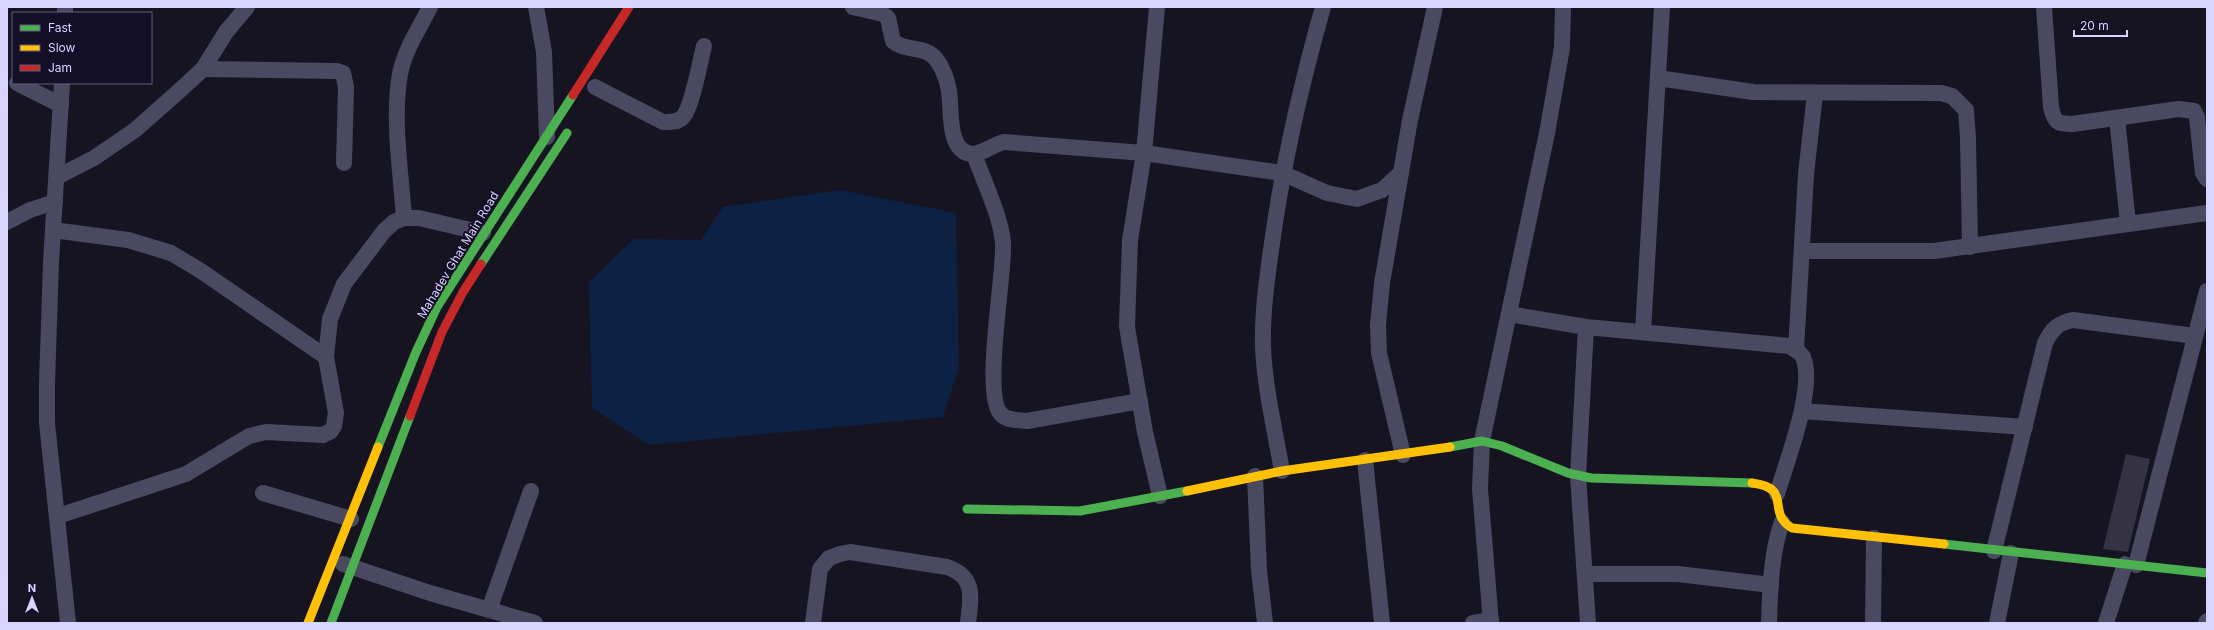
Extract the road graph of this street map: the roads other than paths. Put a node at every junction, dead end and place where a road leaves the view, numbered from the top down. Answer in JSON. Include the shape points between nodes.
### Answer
{"nodes":[{"id":1,"x":247,"y":7,"type":"edge"},
{"id":2,"x":430,"y":7,"type":"edge"},
{"id":3,"x":536,"y":7,"type":"edge"},
{"id":4,"x":629,"y":7,"type":"edge"},
{"id":5,"x":853,"y":7,"type":"edge"},
{"id":6,"x":1157,"y":7,"type":"edge"},
{"id":7,"x":1323,"y":7,"type":"edge"},
{"id":8,"x":1435,"y":7,"type":"edge"},
{"id":9,"x":1563,"y":7,"type":"edge"},
{"id":10,"x":1662,"y":7,"type":"edge"},
{"id":11,"x":2044,"y":7,"type":"edge"},
{"id":12,"x":704,"y":46,"type":"dead end"},
{"id":13,"x":203,"y":69,"type":"junction"},
{"id":14,"x":1658,"y":78,"type":"junction"},
{"id":15,"x":19,"y":84,"type":"edge"},
{"id":16,"x":62,"y":84,"type":"edge"},
{"id":17,"x":596,"y":87,"type":"dead end"},
{"id":18,"x":1815,"y":94,"type":"junction"},
{"id":19,"x":61,"y":105,"type":"junction"},
{"id":20,"x":2118,"y":118,"type":"junction"},
{"id":21,"x":570,"y":127,"type":"dead end"},
{"id":22,"x":547,"y":137,"type":"junction"},
{"id":23,"x":1144,"y":153,"type":"junction"},
{"id":24,"x":974,"y":154,"type":"junction"},
{"id":25,"x":344,"y":162,"type":"dead end"},
{"id":26,"x":1282,"y":173,"type":"junction"},
{"id":27,"x":1401,"y":173,"type":"junction"},
{"id":28,"x":57,"y":177,"type":"junction"},
{"id":29,"x":2207,"y":179,"type":"edge"},
{"id":30,"x":55,"y":202,"type":"junction"},
{"id":31,"x":2207,"y":213,"type":"edge"},
{"id":32,"x":404,"y":218,"type":"junction"},
{"id":33,"x":7,"y":222,"type":"edge"},
{"id":34,"x":2128,"y":224,"type":"junction"},
{"id":35,"x":53,"y":230,"type":"junction"},
{"id":36,"x":483,"y":232,"type":"junction"},
{"id":37,"x":1970,"y":248,"type":"junction"},
{"id":38,"x":1802,"y":251,"type":"junction"},
{"id":39,"x":2207,"y":291,"type":"edge"},
{"id":40,"x":1509,"y":314,"type":"junction"},
{"id":41,"x":1586,"y":326,"type":"junction"},
{"id":42,"x":1643,"y":331,"type":"junction"},
{"id":43,"x":2195,"y":336,"type":"junction"},
{"id":44,"x":1796,"y":350,"type":"junction"},
{"id":45,"x":326,"y":357,"type":"junction"},
{"id":46,"x":1140,"y":401,"type":"junction"},
{"id":47,"x":1802,"y":411,"type":"junction"},
{"id":48,"x":2025,"y":427,"type":"junction"},
{"id":49,"x":1482,"y":441,"type":"junction"},
{"id":50,"x":1403,"y":454,"type":"junction"},
{"id":51,"x":1365,"y":460,"type":"junction"},
{"id":52,"x":1282,"y":471,"type":"junction"},
{"id":53,"x":1255,"y":476,"type":"junction"},
{"id":54,"x":1578,"y":476,"type":"junction"},
{"id":55,"x":531,"y":490,"type":"dead end"},
{"id":56,"x":263,"y":494,"type":"dead end"},
{"id":57,"x":1777,"y":494,"type":"junction"},
{"id":58,"x":1160,"y":496,"type":"junction"},
{"id":59,"x":967,"y":509,"type":"dead end"},
{"id":60,"x":58,"y":516,"type":"junction"},
{"id":61,"x":350,"y":519,"type":"junction"},
{"id":62,"x":1782,"y":522,"type":"junction"},
{"id":63,"x":1874,"y":538,"type":"junction"},
{"id":64,"x":1994,"y":551,"type":"junction"},
{"id":65,"x":2011,"y":553,"type":"junction"},
{"id":66,"x":334,"y":561,"type":"junction"},
{"id":67,"x":2131,"y":565,"type":"junction"},
{"id":68,"x":351,"y":567,"type":"junction"},
{"id":69,"x":1585,"y":574,"type":"junction"},
{"id":70,"x":2207,"y":574,"type":"edge"},
{"id":71,"x":1771,"y":585,"type":"junction"},
{"id":72,"x":490,"y":610,"type":"junction"},
{"id":73,"x":1491,"y":622,"type":"edge"},
{"id":74,"x":68,"y":623,"type":"edge"},
{"id":75,"x":308,"y":623,"type":"edge"},
{"id":76,"x":331,"y":623,"type":"edge"},
{"id":77,"x":535,"y":623,"type":"edge"},
{"id":78,"x":814,"y":623,"type":"edge"},
{"id":79,"x":968,"y":623,"type":"edge"},
{"id":80,"x":1265,"y":623,"type":"edge"},
{"id":81,"x":1382,"y":623,"type":"edge"},
{"id":82,"x":1472,"y":623,"type":"edge"},
{"id":83,"x":1588,"y":623,"type":"edge"},
{"id":84,"x":1769,"y":623,"type":"edge"},
{"id":85,"x":1873,"y":623,"type":"edge"},
{"id":86,"x":1997,"y":623,"type":"edge"},
{"id":87,"x":2106,"y":623,"type":"edge"}],
"edges":[{"from":1,"to":13,"type":"street","via":[[226,32]]},
{"from":2,"to":32,"type":"street","via":[[410,44],[400,74],[398,106]]},
{"from":3,"to":22,"type":"street","via":[[544,52]]},
{"from":4,"to":22,"type":"street","name":"Mahadev Ghat Main Road"},
{"from":5,"to":24,"type":"street","via":[[883,14],[890,23],[893,41],[898,45],[930,53],[936,58],[949,91],[953,136],[964,152]]},
{"from":6,"to":23,"type":"street"},
{"from":7,"to":26,"type":"street"},
{"from":8,"to":27,"type":"street"},
{"from":9,"to":40,"type":"street","via":[[1561,56]]},
{"from":10,"to":14,"type":"street"},
{"from":11,"to":20,"type":"street","via":[[2051,107],[2056,120],[2061,124],[2072,124]]},
{"from":12,"to":17,"type":"street","via":[[688,108],[682,118],[674,122],[663,122]]},
{"from":13,"to":25,"type":"street","via":[[343,73],[346,87]]},
{"from":13,"to":28,"type":"street","via":[[135,130],[94,158]]},
{"from":14,"to":18,"type":"street","via":[[1753,92]]},
{"from":14,"to":42,"type":"street"},
{"from":15,"to":19,"type":"street"},
{"from":16,"to":19,"type":"street"},
{"from":18,"to":37,"type":"street","via":[[1941,93],[1960,102],[1966,110],[1968,138]]},
{"from":18,"to":38,"type":"street","via":[[1806,174]]},
{"from":19,"to":28,"type":"street"},
{"from":20,"to":29,"type":"street","via":[[2179,109],[2194,111],[2203,172]]},
{"from":20,"to":34,"type":"street"},
{"from":21,"to":68,"type":"street","via":[[463,292],[442,332]]},
{"from":22,"to":36,"type":"street","name":"Mahadev Ghat Main Road"},
{"from":23,"to":24,"type":"street","via":[[1004,142],[993,144]]},
{"from":23,"to":26,"type":"street"},
{"from":23,"to":46,"type":"street","via":[[1130,240],[1127,294],[1130,347]]},
{"from":24,"to":46,"type":"street","via":[[998,218],[1003,240],[1004,260],[998,293],[994,373],[996,406],[1001,414],[1012,420],[1027,421]]},
{"from":26,"to":27,"type":"street","via":[[1327,193],[1357,199],[1382,190]]},
{"from":26,"to":52,"type":"street","via":[[1263,316],[1267,388]]},
{"from":27,"to":50,"type":"street","via":[[1382,283],[1378,325],[1379,353]]},
{"from":28,"to":30,"type":"street"},
{"from":30,"to":33,"type":"street","via":[[30,210]]},
{"from":30,"to":35,"type":"street"},
{"from":31,"to":34,"type":"street"},
{"from":32,"to":36,"type":"street","via":[[419,218]]},
{"from":32,"to":45,"type":"street","via":[[394,222],[384,231],[344,284],[330,319]]},
{"from":34,"to":37,"type":"street"},
{"from":35,"to":45,"type":"street","via":[[128,240],[171,253]]},
{"from":35,"to":60,"type":"street","via":[[47,424]]},
{"from":36,"to":61,"type":"street","name":"Mahadev Ghat Main Road","via":[[431,320]]},
{"from":37,"to":38,"type":"street","via":[[1934,251]]},
{"from":38,"to":44,"type":"street"},
{"from":39,"to":43,"type":"street"},
{"from":40,"to":41,"type":"street"},
{"from":40,"to":49,"type":"street"},
{"from":41,"to":42,"type":"street"},
{"from":41,"to":54,"type":"street"},
{"from":42,"to":44,"type":"street","via":[[1788,346]]},
{"from":43,"to":48,"type":"street","via":[[2073,320],[2063,322],[2052,329],[2045,343]]},
{"from":43,"to":67,"type":"street"},
{"from":44,"to":47,"type":"street","via":[[1803,357],[1805,373]]},
{"from":45,"to":60,"type":"street","via":[[336,413],[331,430],[322,435],[266,432],[249,436],[186,474]]},
{"from":46,"to":58,"type":"street"},
{"from":47,"to":48,"type":"street"},
{"from":47,"to":57,"type":"street"},
{"from":48,"to":64,"type":"street"},
{"from":49,"to":50,"type":"street"},
{"from":49,"to":54,"type":"street","via":[[1502,446]]},
{"from":49,"to":73,"type":"street","via":[[1480,489]]},
{"from":50,"to":51,"type":"street"},
{"from":51,"to":52,"type":"street"},
{"from":51,"to":81,"type":"street"},
{"from":52,"to":53,"type":"street"},
{"from":53,"to":58,"type":"street"},
{"from":53,"to":80,"type":"street","via":[[1258,558]]},
{"from":54,"to":57,"type":"street","via":[[1739,482],[1767,486]]},
{"from":54,"to":69,"type":"street"},
{"from":55,"to":72,"type":"street"},
{"from":56,"to":61,"type":"street"},
{"from":57,"to":62,"type":"street","via":[[1778,512]]},
{"from":58,"to":59,"type":"street","via":[[1110,507],[1059,512]]},
{"from":60,"to":74,"type":"street"},
{"from":61,"to":66,"type":"street","name":"Mahadev Ghat Main Road"},
{"from":62,"to":63,"type":"street","via":[[1792,528],[1808,531]]},
{"from":62,"to":71,"type":"street"},
{"from":63,"to":64,"type":"street"},
{"from":63,"to":85,"type":"street"},
{"from":64,"to":65,"type":"street"},
{"from":65,"to":67,"type":"street"},
{"from":65,"to":86,"type":"street"},
{"from":66,"to":68,"type":"street"},
{"from":66,"to":75,"type":"street","name":"Mahadev Ghat Main Road"},
{"from":67,"to":70,"type":"street"},
{"from":67,"to":87,"type":"street"},
{"from":68,"to":72,"type":"street"},
{"from":68,"to":76,"type":"street"},
{"from":69,"to":71,"type":"street","via":[[1678,574]]},
{"from":69,"to":83,"type":"street"},
{"from":71,"to":84,"type":"street"},
{"from":72,"to":77,"type":"street"},
{"from":73,"to":82,"type":"street"},
{"from":78,"to":79,"type":"street","via":[[820,569],[829,558],[850,552],[956,570],[966,577],[970,589]]}]}
